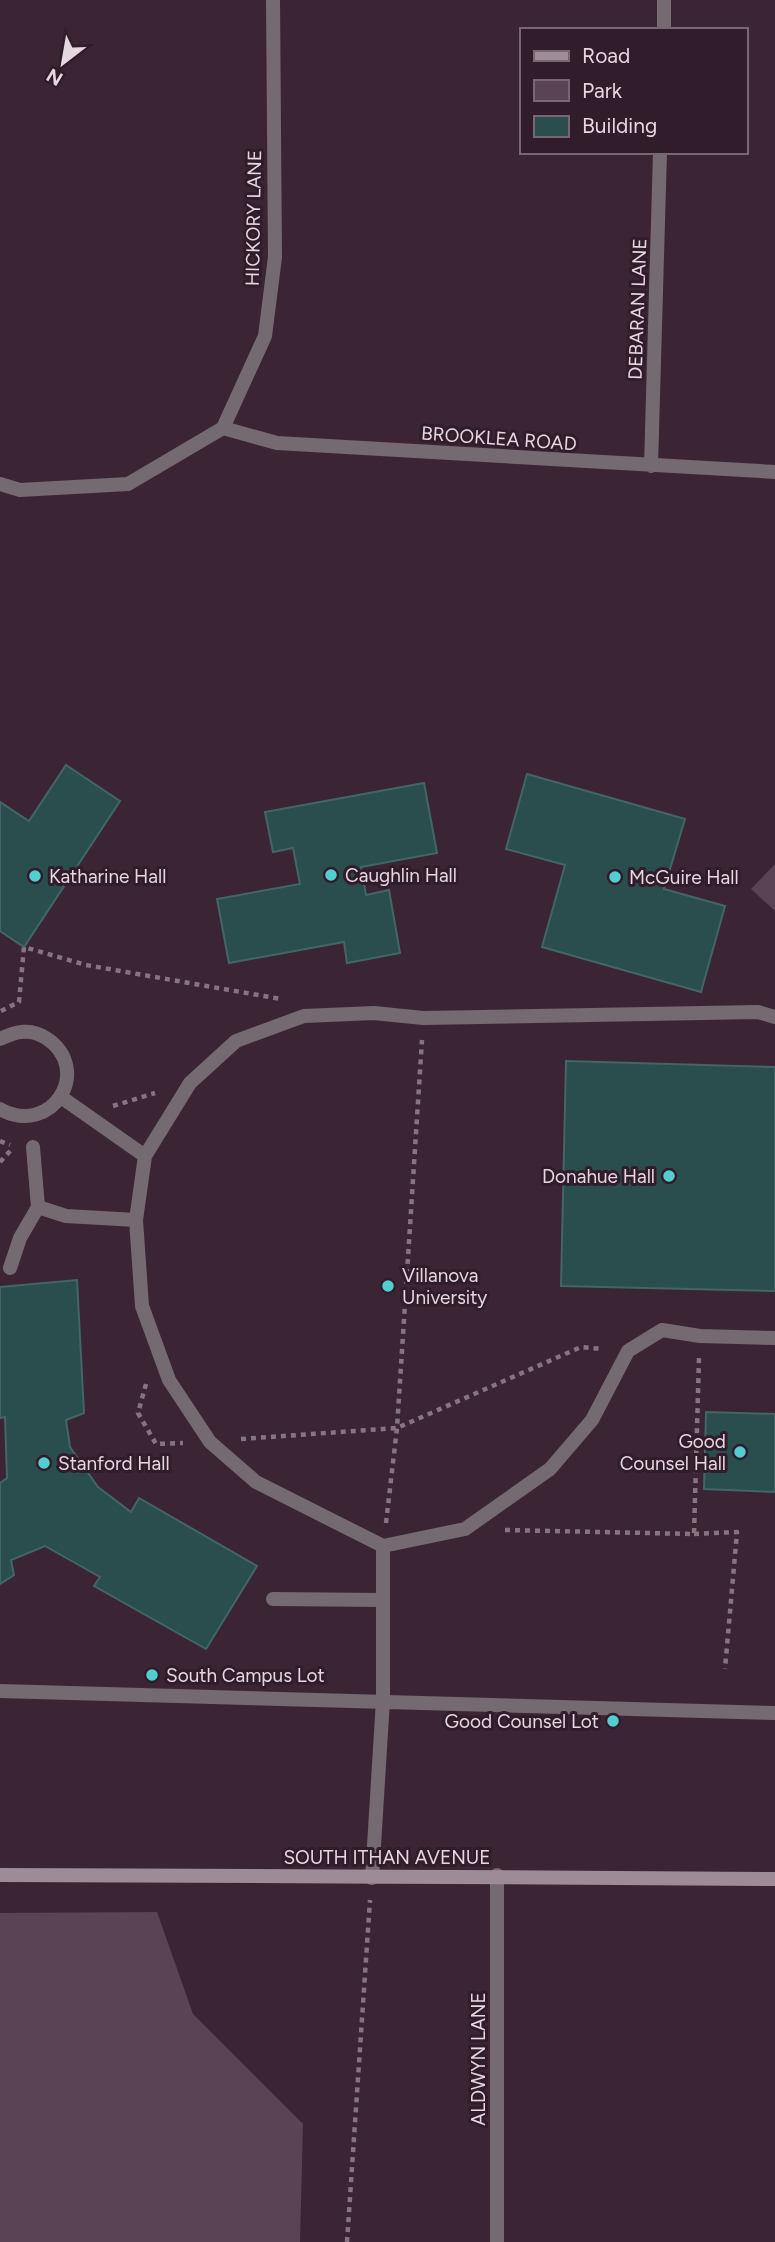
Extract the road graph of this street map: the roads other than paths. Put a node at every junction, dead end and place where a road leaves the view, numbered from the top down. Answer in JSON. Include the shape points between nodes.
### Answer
{"nodes":[{"id":1,"x":273,"y":0,"type":"edge"},
{"id":2,"x":664,"y":0,"type":"edge"},
{"id":3,"x":663,"y":28,"type":"edge"},
{"id":4,"x":660,"y":154,"type":"edge"},
{"id":5,"x":223,"y":428,"type":"junction"},
{"id":6,"x":652,"y":466,"type":"junction"},
{"id":7,"x":775,"y":472,"type":"edge"},
{"id":8,"x":0,"y":484,"type":"edge"},
{"id":9,"x":775,"y":1017,"type":"edge"},
{"id":10,"x":0,"y":1039,"type":"edge"},
{"id":11,"x":61,"y":1097,"type":"junction"},
{"id":12,"x":0,"y":1110,"type":"edge"},
{"id":13,"x":33,"y":1147,"type":"dead end"},
{"id":14,"x":145,"y":1156,"type":"junction"},
{"id":15,"x":38,"y":1207,"type":"junction"},
{"id":16,"x":136,"y":1220,"type":"junction"},
{"id":17,"x":9,"y":1268,"type":"dead end"},
{"id":18,"x":775,"y":1338,"type":"edge"},
{"id":19,"x":383,"y":1546,"type":"junction"},
{"id":20,"x":273,"y":1599,"type":"dead end"},
{"id":21,"x":383,"y":1600,"type":"junction"},
{"id":22,"x":0,"y":1691,"type":"edge"},
{"id":23,"x":383,"y":1700,"type":"junction"},
{"id":24,"x":775,"y":1713,"type":"edge"},
{"id":25,"x":0,"y":1875,"type":"edge"},
{"id":26,"x":497,"y":1875,"type":"junction"},
{"id":27,"x":372,"y":1878,"type":"junction"},
{"id":28,"x":775,"y":1879,"type":"edge"},
{"id":29,"x":497,"y":2242,"type":"edge"}],
"edges":[{"from":1,"to":5,"type":"street","name":"HICKORY LANE","via":[[275,257],[265,336]]},
{"from":2,"to":3,"type":"street"},
{"from":4,"to":6,"type":"street","name":"DEBARAN LANE"},
{"from":5,"to":6,"type":"street","name":"BROOKLEA ROAD","via":[[278,443]]},
{"from":5,"to":8,"type":"street","via":[[128,484],[20,491]]},
{"from":6,"to":7,"type":"street","name":"BROOKLEA ROAD"},
{"from":9,"to":14,"type":"street","via":[[758,1013],[304,1016],[236,1041],[190,1083]]},
{"from":10,"to":11,"type":"street","via":[[28,1031],[54,1043],[67,1069]]},
{"from":11,"to":12,"type":"street","via":[[40,1115],[13,1116]]},
{"from":11,"to":14,"type":"street"},
{"from":13,"to":15,"type":"street"},
{"from":14,"to":16,"type":"street"},
{"from":15,"to":16,"type":"street","via":[[66,1216]]},
{"from":15,"to":17,"type":"street"},
{"from":16,"to":19,"type":"street","via":[[142,1306],[169,1380],[210,1442],[256,1482]]},
{"from":18,"to":19,"type":"street","via":[[662,1330],[628,1351],[592,1420],[550,1469],[464,1529]]},
{"from":19,"to":21,"type":"street"},
{"from":20,"to":21,"type":"street"},
{"from":21,"to":23,"type":"street"},
{"from":22,"to":23,"type":"street"},
{"from":23,"to":24,"type":"street"},
{"from":23,"to":27,"type":"street"},
{"from":25,"to":27,"type":"street","name":"SOUTH ITHAN AVENUE"},
{"from":26,"to":27,"type":"street","name":"SOUTH ITHAN AVENUE"},
{"from":26,"to":28,"type":"street","name":"SOUTH ITHAN AVENUE"},
{"from":26,"to":29,"type":"street","name":"ALDWYN LANE"}]}
